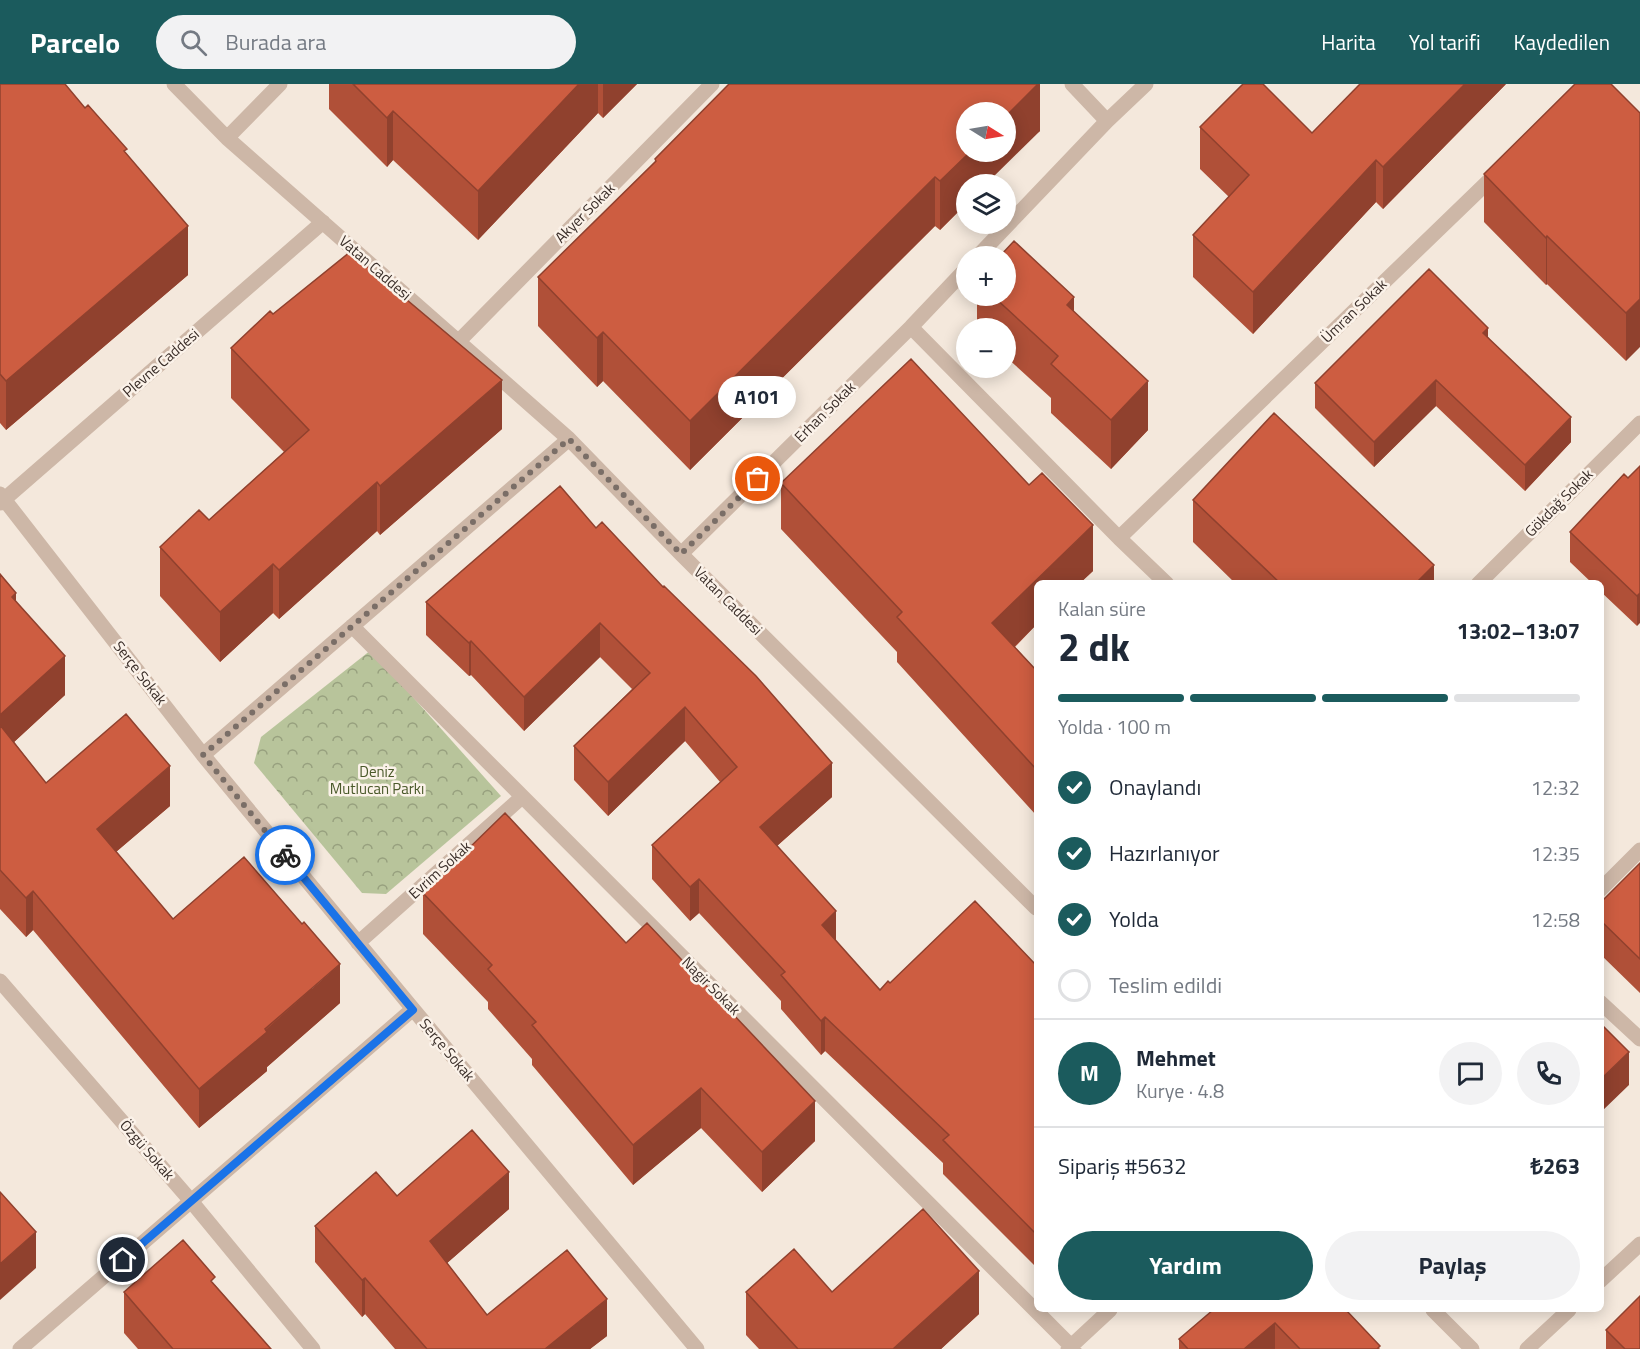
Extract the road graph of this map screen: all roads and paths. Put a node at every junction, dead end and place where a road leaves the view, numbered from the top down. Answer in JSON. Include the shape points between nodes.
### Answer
{"nodes":[{"id":1,"x":174,"y":84,"type":"edge"},
{"id":2,"x":280,"y":84,"type":"edge"},
{"id":3,"x":712,"y":84,"type":"edge"},
{"id":4,"x":1072,"y":84,"type":"edge"},
{"id":5,"x":1146,"y":84,"type":"edge"},
{"id":6,"x":1107,"y":120,"type":"junction"},
{"id":7,"x":227,"y":138,"type":"junction"},
{"id":8,"x":1512,"y":158,"type":"edge"},
{"id":9,"x":323,"y":222,"type":"junction"},
{"id":10,"x":987,"y":246,"type":"edge"},
{"id":11,"x":956,"y":280,"type":"edge"},
{"id":12,"x":911,"y":327,"type":"junction"},
{"id":13,"x":458,"y":342,"type":"junction"},
{"id":14,"x":1640,"y":423,"type":"edge"},
{"id":15,"x":569,"y":439,"type":"junction"},
{"id":16,"x":2,"y":499,"type":"edge"},
{"id":17,"x":1119,"y":538,"type":"junction"},
{"id":18,"x":681,"y":554,"type":"junction"},
{"id":19,"x":1163,"y":580,"type":"edge"},
{"id":20,"x":1482,"y":580,"type":"edge"},
{"id":21,"x":352,"y":626,"type":"junction"},
{"id":22,"x":203,"y":755,"type":"junction"},
{"id":23,"x":522,"y":797,"type":"junction"},
{"id":24,"x":1640,"y":850,"type":"edge"},
{"id":25,"x":1604,"y":886,"type":"edge"},
{"id":26,"x":1034,"y":906,"type":"edge"},
{"id":27,"x":358,"y":943,"type":"junction"},
{"id":28,"x":0,"y":981,"type":"edge"},
{"id":29,"x":1604,"y":1006,"type":"edge"},
{"id":30,"x":413,"y":1010,"type":"junction"},
{"id":31,"x":1640,"y":1040,"type":"edge"},
{"id":32,"x":191,"y":1201,"type":"junction"},
{"id":33,"x":1640,"y":1244,"type":"edge"},
{"id":34,"x":1604,"y":1277,"type":"edge"},
{"id":35,"x":1034,"y":1311,"type":"edge"},
{"id":36,"x":1035,"y":1312,"type":"edge"},
{"id":37,"x":1108,"y":1312,"type":"edge"},
{"id":38,"x":1435,"y":1312,"type":"edge"},
{"id":39,"x":1567,"y":1312,"type":"edge"},
{"id":40,"x":1071,"y":1348,"type":"edge"},
{"id":41,"x":20,"y":1349,"type":"edge"},
{"id":42,"x":313,"y":1349,"type":"edge"},
{"id":43,"x":697,"y":1349,"type":"edge"},
{"id":44,"x":1472,"y":1349,"type":"edge"},
{"id":45,"x":1527,"y":1349,"type":"edge"}],
"edges":[{"from":1,"to":7,"type":"street","name":"Vatan Caddesi"},
{"from":2,"to":7,"type":"street"},
{"from":3,"to":13,"type":"street","name":"Akyer Sokak"},
{"from":4,"to":6,"type":"street"},
{"from":5,"to":6,"type":"street"},
{"from":6,"to":10,"type":"street"},
{"from":7,"to":9,"type":"street","name":"Vatan Caddesi"},
{"from":8,"to":17,"type":"street","name":"Ümran Sokak"},
{"from":9,"to":13,"type":"street","name":"Vatan Caddesi"},
{"from":9,"to":16,"type":"street","name":"Plevne Caddesi"},
{"from":11,"to":12,"type":"street","name":"Erhan Sokak"},
{"from":12,"to":17,"type":"street"},
{"from":12,"to":18,"type":"street","name":"Erhan Sokak"},
{"from":13,"to":15,"type":"street","name":"Vatan Caddesi"},
{"from":14,"to":20,"type":"street","name":"Gökdağ Sokak"},
{"from":15,"to":18,"type":"street","name":"Vatan Caddesi"},
{"from":15,"to":21,"type":"street"},
{"from":16,"to":22,"type":"street","name":"Serçe Sokak"},
{"from":17,"to":19,"type":"street"},
{"from":18,"to":26,"type":"street","name":"Vatan Caddesi"},
{"from":21,"to":22,"type":"street"},
{"from":21,"to":23,"type":"street","name":"Nagir Sokak"},
{"from":22,"to":27,"type":"street","name":"Serçe Sokak"},
{"from":23,"to":27,"type":"street","name":"Evrim Sokak"},
{"from":23,"to":35,"type":"street","name":"Nagir Sokak"},
{"from":24,"to":25,"type":"street"},
{"from":27,"to":30,"type":"street","name":"Serçe Sokak"},
{"from":28,"to":32,"type":"street","name":"Özgü Sokak"},
{"from":29,"to":31,"type":"street"},
{"from":30,"to":32,"type":"street"},
{"from":30,"to":43,"type":"street","name":"Serçe Sokak"},
{"from":32,"to":41,"type":"street"},
{"from":32,"to":42,"type":"street","name":"Özgü Sokak"},
{"from":33,"to":34,"type":"street"},
{"from":36,"to":40,"type":"street","name":"Nagir Sokak"},
{"from":37,"to":40,"type":"street"},
{"from":38,"to":44,"type":"street"},
{"from":39,"to":45,"type":"street"}]}
